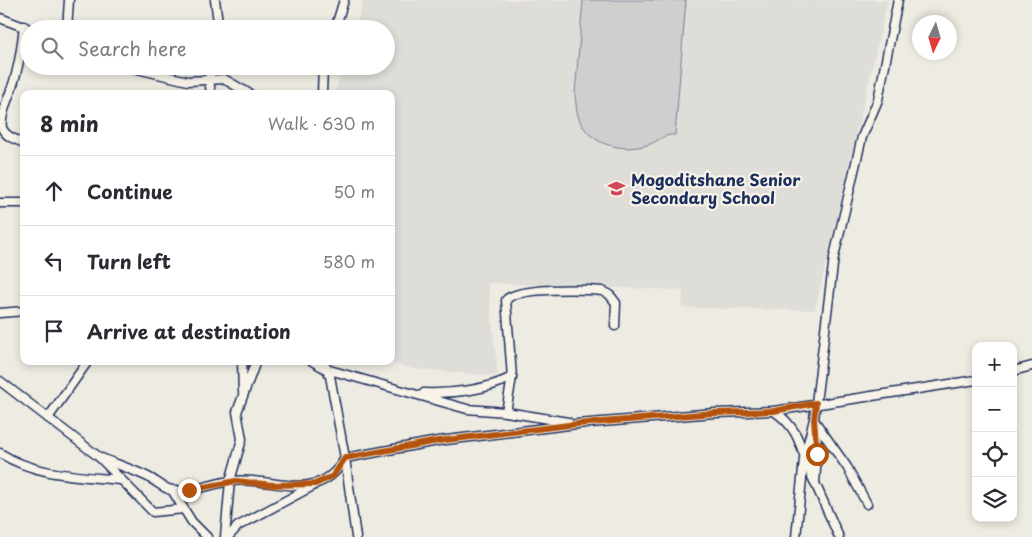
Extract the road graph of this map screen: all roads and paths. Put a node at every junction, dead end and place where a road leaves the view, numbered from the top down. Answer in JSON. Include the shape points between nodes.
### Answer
{"nodes":[{"id":1,"x":69,"y":0,"type":"edge"},
{"id":2,"x":215,"y":0,"type":"edge"},
{"id":3,"x":344,"y":0,"type":"edge"},
{"id":4,"x":898,"y":0,"type":"edge"},
{"id":5,"x":0,"y":18,"type":"edge"},
{"id":6,"x":68,"y":20,"type":"edge"},
{"id":7,"x":218,"y":20,"type":"edge"},
{"id":8,"x":338,"y":20,"type":"edge"},
{"id":9,"x":20,"y":26,"type":"edge"},
{"id":10,"x":20,"y":64,"type":"edge"},
{"id":11,"x":162,"y":75,"type":"edge"},
{"id":12,"x":210,"y":75,"type":"edge"},
{"id":13,"x":323,"y":75,"type":"edge"},
{"id":14,"x":209,"y":79,"type":"junction"},
{"id":15,"x":210,"y":90,"type":"edge"},
{"id":16,"x":243,"y":90,"type":"edge"},
{"id":17,"x":322,"y":90,"type":"edge"},
{"id":18,"x":20,"y":141,"type":"edge"},
{"id":19,"x":0,"y":203,"type":"edge"},
{"id":20,"x":20,"y":203,"type":"edge"},
{"id":21,"x":20,"y":311,"type":"edge"},
{"id":22,"x":0,"y":313,"type":"edge"},
{"id":23,"x":615,"y":326,"type":"dead end"},
{"id":24,"x":85,"y":365,"type":"edge"},
{"id":25,"x":242,"y":365,"type":"edge"},
{"id":26,"x":255,"y":365,"type":"edge"},
{"id":27,"x":320,"y":365,"type":"edge"},
{"id":28,"x":324,"y":365,"type":"edge"},
{"id":29,"x":1032,"y":366,"type":"edge"},
{"id":30,"x":326,"y":368,"type":"junction"},
{"id":31,"x":1017,"y":370,"type":"edge"},
{"id":32,"x":512,"y":377,"type":"junction"},
{"id":33,"x":0,"y":381,"type":"edge"},
{"id":34,"x":972,"y":381,"type":"edge"},
{"id":35,"x":412,"y":393,"type":"junction"},
{"id":36,"x":243,"y":397,"type":"junction"},
{"id":37,"x":816,"y":403,"type":"junction"},
{"id":38,"x":774,"y":411,"type":"junction"},
{"id":39,"x":506,"y":412,"type":"junction"},
{"id":40,"x":48,"y":418,"type":"junction"},
{"id":41,"x":815,"y":421,"type":"junction"},
{"id":42,"x":577,"y":424,"type":"junction"},
{"id":43,"x":0,"y":453,"type":"edge"},
{"id":44,"x":98,"y":458,"type":"junction"},
{"id":45,"x":345,"y":458,"type":"junction"},
{"id":46,"x":804,"y":459,"type":"junction"},
{"id":47,"x":121,"y":480,"type":"junction"},
{"id":48,"x":230,"y":481,"type":"junction"},
{"id":49,"x":815,"y":482,"type":"junction"},
{"id":50,"x":315,"y":484,"type":"junction"},
{"id":51,"x":172,"y":490,"type":"junction"},
{"id":52,"x":867,"y":504,"type":"dead end"},
{"id":53,"x":184,"y":509,"type":"junction"},
{"id":54,"x":207,"y":537,"type":"edge"},
{"id":55,"x":227,"y":537,"type":"edge"},
{"id":56,"x":356,"y":537,"type":"edge"},
{"id":57,"x":796,"y":537,"type":"edge"},
{"id":58,"x":839,"y":537,"type":"edge"}],
"edges":[{"from":1,"to":6,"type":"street"},
{"from":2,"to":7,"type":"street"},
{"from":3,"to":8,"type":"street"},
{"from":4,"to":37,"type":"street","via":[[878,100],[862,137],[834,257]]},
{"from":5,"to":9,"type":"street"},
{"from":10,"to":18,"type":"street","via":[[1,123],[10,138]]},
{"from":11,"to":14,"type":"street","via":[[188,81]]},
{"from":12,"to":14,"type":"street"},
{"from":13,"to":17,"type":"street"},
{"from":14,"to":15,"type":"street"},
{"from":14,"to":16,"type":"street","via":[[224,79]]},
{"from":19,"to":20,"type":"street"},
{"from":21,"to":22,"type":"street"},
{"from":23,"to":32,"type":"street","via":[[616,303],[602,291],[513,294],[506,303]]},
{"from":24,"to":40,"type":"street"},
{"from":25,"to":36,"type":"street"},
{"from":26,"to":36,"type":"street"},
{"from":27,"to":30,"type":"street"},
{"from":28,"to":30,"type":"street"},
{"from":29,"to":31,"type":"street"},
{"from":30,"to":35,"type":"street"},
{"from":30,"to":45,"type":"street"},
{"from":32,"to":35,"type":"street","via":[[499,384],[440,394]]},
{"from":32,"to":39,"type":"street"},
{"from":33,"to":40,"type":"street"},
{"from":34,"to":37,"type":"street"},
{"from":35,"to":39,"type":"street","via":[[468,409]]},
{"from":36,"to":48,"type":"street","via":[[236,417],[241,446]]},
{"from":37,"to":38,"type":"street"},
{"from":37,"to":41,"type":"street"},
{"from":38,"to":42,"type":"street"},
{"from":38,"to":46,"type":"street","via":[[798,434]]},
{"from":39,"to":42,"type":"street"},
{"from":40,"to":44,"type":"street"},
{"from":41,"to":46,"type":"street"},
{"from":41,"to":49,"type":"street"},
{"from":41,"to":52,"type":"street","via":[[847,466]]},
{"from":42,"to":45,"type":"street","via":[[438,441]]},
{"from":43,"to":47,"type":"street","via":[[25,465],[57,473]]},
{"from":44,"to":47,"type":"street"},
{"from":44,"to":51,"type":"street","via":[[146,476]]},
{"from":45,"to":50,"type":"street","via":[[333,476]]},
{"from":45,"to":56,"type":"street"},
{"from":46,"to":49,"type":"street"},
{"from":46,"to":57,"type":"street"},
{"from":47,"to":53,"type":"street","via":[[153,512]]},
{"from":48,"to":50,"type":"street"},
{"from":48,"to":51,"type":"street","via":[[189,490]]},
{"from":48,"to":55,"type":"street"},
{"from":49,"to":58,"type":"street"},
{"from":50,"to":55,"type":"street","via":[[238,526]]},
{"from":51,"to":53,"type":"street"},
{"from":53,"to":54,"type":"street"}]}
